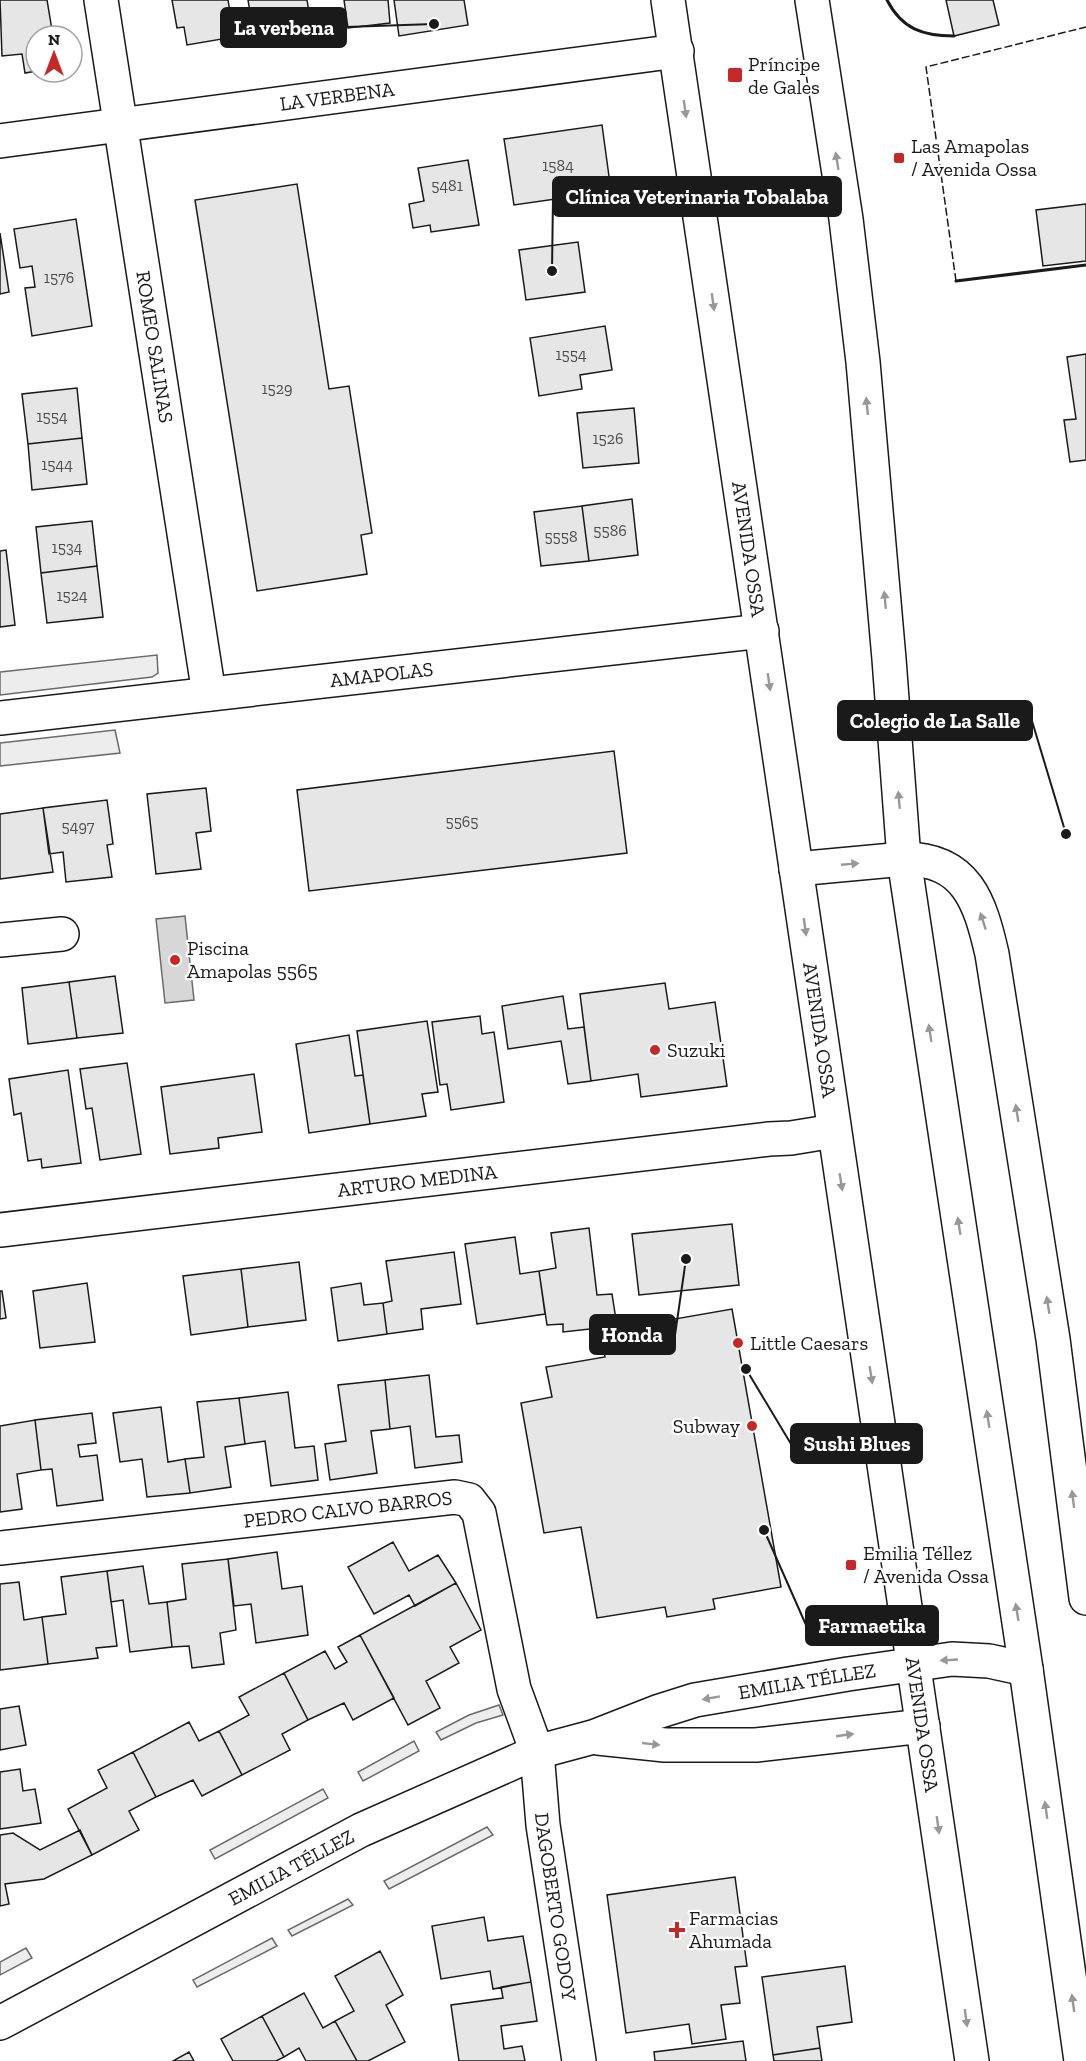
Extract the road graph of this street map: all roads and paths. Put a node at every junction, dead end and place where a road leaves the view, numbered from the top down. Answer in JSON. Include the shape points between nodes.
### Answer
{"nodes":[{"id":1,"x":101,"y":0,"type":"edge"},
{"id":2,"x":668,"y":0,"type":"edge"},
{"id":3,"x":812,"y":0,"type":"edge"},
{"id":4,"x":676,"y":51,"type":"junction"},
{"id":5,"x":121,"y":125,"type":"junction"},
{"id":6,"x":0,"y":141,"type":"edge"},
{"id":7,"x":762,"y":631,"type":"junction"},
{"id":8,"x":209,"y":694,"type":"junction"},
{"id":9,"x":0,"y":718,"type":"edge"},
{"id":10,"x":904,"y":859,"type":"junction"},
{"id":11,"x":796,"y":869,"type":"junction"},
{"id":12,"x":62,"y":934,"type":"dead end"},
{"id":13,"x":0,"y":940,"type":"edge"},
{"id":14,"x":834,"y":1131,"type":"junction"},
{"id":15,"x":0,"y":1230,"type":"edge"},
{"id":16,"x":0,"y":1548,"type":"edge"},
{"id":17,"x":1086,"y":1598,"type":"edge"},
{"id":18,"x":914,"y":1664,"type":"junction"},
{"id":19,"x":1026,"y":1669,"type":"junction"},
{"id":20,"x":923,"y":1726,"type":"junction"},
{"id":21,"x":593,"y":1737,"type":"junction"},
{"id":22,"x":537,"y":1752,"type":"junction"},
{"id":23,"x":0,"y":2023,"type":"edge"},
{"id":24,"x":579,"y":2061,"type":"edge"},
{"id":25,"x":972,"y":2061,"type":"edge"},
{"id":26,"x":1081,"y":2061,"type":"edge"}],
"edges":[{"from":1,"to":5,"type":"street","name":"ROMEO SALINAS"},
{"from":2,"to":4,"type":"street","name":"AVENIDA OSSA"},
{"from":10,"to":3,"type":"street","one_way":true,"via":[[863,362],[846,219]]},
{"from":4,"to":5,"type":"street","name":"LA VERBENA"},
{"from":4,"to":7,"type":"street","name":"AVENIDA OSSA","one_way":true},
{"from":5,"to":6,"type":"street","name":"LA VERBENA"},
{"from":5,"to":8,"type":"street","name":"ROMEO SALINAS"},
{"from":7,"to":8,"type":"street","name":"AMAPOLAS"},
{"from":7,"to":11,"type":"street","name":"AVENIDA OSSA","one_way":true},
{"from":8,"to":9,"type":"street","name":"AMAPOLAS"},
{"from":11,"to":10,"type":"street","one_way":true},
{"from":17,"to":10,"type":"street","one_way":true,"via":[[1053,1339],[985,924],[964,881],[933,862]]},
{"from":19,"to":10,"type":"street","one_way":true},
{"from":11,"to":14,"type":"street","name":"AVENIDA OSSA","one_way":true},
{"from":12,"to":13,"type":"street"},
{"from":14,"to":15,"type":"street","name":"ARTURO MEDINA"},
{"from":14,"to":18,"type":"street","name":"AVENIDA OSSA","one_way":true},
{"from":16,"to":22,"type":"street","name":"PEDRO CALVO BARROS","via":[[455,1497],[469,1500],[479,1513],[514,1689]]},
{"from":19,"to":18,"type":"street","name":"EMILIA TÉLLEZ","one_way":true,"via":[[989,1661]]},
{"from":18,"to":20,"type":"street","name":"AVENIDA OSSA"},
{"from":18,"to":21,"type":"street","name":"EMILIA TÉLLEZ","one_way":true,"via":[[695,1700]]},
{"from":26,"to":19,"type":"street","one_way":true},
{"from":21,"to":20,"type":"street","name":"EMILIA TÉLLEZ","one_way":true,"via":[[665,1745],[756,1745]]},
{"from":20,"to":25,"type":"street","name":"AVENIDA OSSA","one_way":true},
{"from":21,"to":22,"type":"street","name":"EMILIA TÉLLEZ"},
{"from":22,"to":23,"type":"street","name":"EMILIA TÉLLEZ","via":[[362,1830]]},
{"from":22,"to":24,"type":"street","name":"DAGOBERTO GODOY","via":[[543,1825]]}]}
